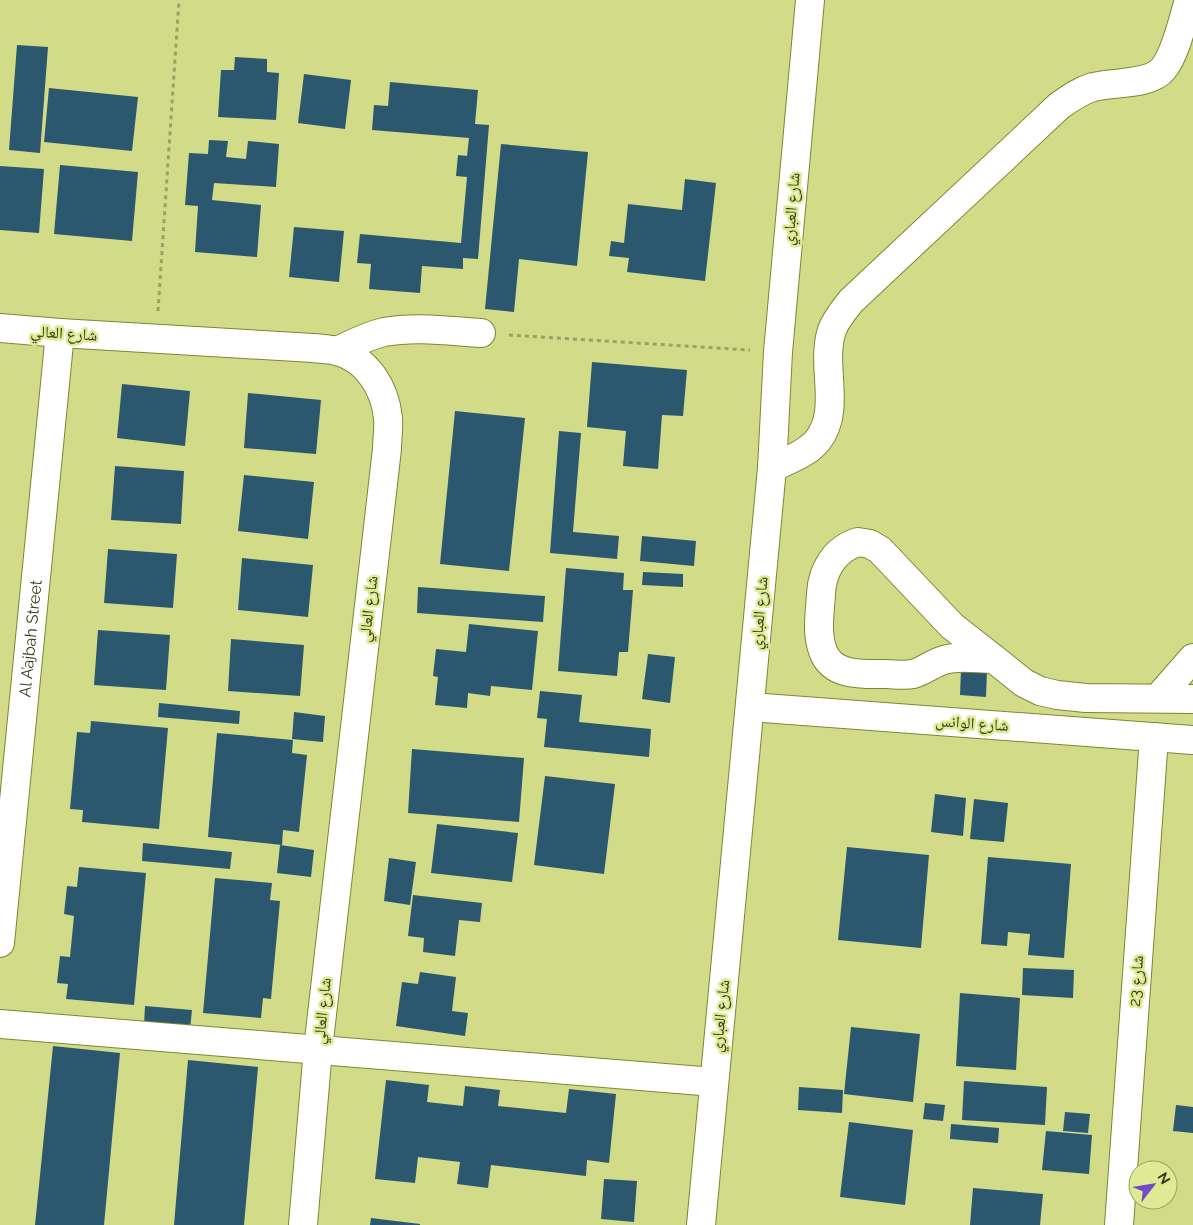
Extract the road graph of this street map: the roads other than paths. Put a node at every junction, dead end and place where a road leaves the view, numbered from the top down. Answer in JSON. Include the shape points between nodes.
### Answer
{"nodes":[{"id":1,"x":810,"y":0,"type":"edge"},
{"id":2,"x":1189,"y":0,"type":"edge"},
{"id":3,"x":0,"y":328,"type":"edge"},
{"id":4,"x":60,"y":333,"type":"junction"},
{"id":5,"x":481,"y":333,"type":"road end"},
{"id":6,"x":337,"y":351,"type":"junction"},
{"id":7,"x":772,"y":468,"type":"junction"},
{"id":8,"x":952,"y":626,"type":"junction"},
{"id":9,"x":944,"y":659,"type":"junction"},
{"id":10,"x":994,"y":659,"type":"junction"},
{"id":11,"x":1192,"y":662,"type":"edge"},
{"id":12,"x":1086,"y":698,"type":"junction"},
{"id":13,"x":1158,"y":698,"type":"junction"},
{"id":14,"x":1193,"y":699,"type":"edge"},
{"id":15,"x":750,"y":707,"type":"junction"},
{"id":16,"x":1085,"y":732,"type":"junction"},
{"id":17,"x":1154,"y":737,"type":"junction"},
{"id":18,"x":1193,"y":740,"type":"edge"},
{"id":19,"x":0,"y":943,"type":"edge"},
{"id":20,"x":0,"y":1024,"type":"edge"},
{"id":21,"x":318,"y":1049,"type":"junction"},
{"id":22,"x":714,"y":1082,"type":"junction"},
{"id":23,"x":303,"y":1225,"type":"edge"},
{"id":24,"x":701,"y":1225,"type":"edge"},
{"id":25,"x":1119,"y":1225,"type":"edge"}],
"edges":[{"from":1,"to":7,"type":"street","name":"شارع العباري","via":[[778,352]]},
{"from":2,"to":7,"type":"street","via":[[1170,59],[1162,71],[1151,78],[1093,87],[1075,94],[851,301],[832,331],[826,426],[805,452]]},
{"from":3,"to":4,"type":"street","name":"شارع العالي"},
{"from":4,"to":6,"type":"street","name":"شارع العالي"},
{"from":4,"to":19,"type":"street","name":"Al A’ajbah Street"},
{"from":5,"to":6,"type":"street","via":[[406,329],[382,332]]},
{"from":6,"to":21,"type":"street","name":"شارع العالي","via":[[353,358],[377,382],[388,419]]},
{"from":7,"to":15,"type":"street","name":"شارع العباري"},
{"from":8,"to":9,"type":"street"},
{"from":8,"to":9,"type":"street","via":[[880,550],[870,544],[858,542],[847,546],[824,572],[819,636],[823,653],[835,667],[851,674],[911,674]]},
{"from":8,"to":10,"type":"street"},
{"from":9,"to":10,"type":"street"},
{"from":10,"to":12,"type":"street","via":[[1024,683],[1040,691]]},
{"from":11,"to":13,"type":"street"},
{"from":12,"to":13,"type":"street"},
{"from":12,"to":16,"type":"street"},
{"from":13,"to":14,"type":"street"},
{"from":15,"to":16,"type":"street","name":"شارع الوانس"},
{"from":15,"to":22,"type":"street","name":"شارع العباري"},
{"from":16,"to":17,"type":"street","name":"شارع الوانس"},
{"from":17,"to":18,"type":"street","name":"شارع الوانس"},
{"from":17,"to":25,"type":"street","name":"شارع 23"},
{"from":20,"to":21,"type":"street"},
{"from":21,"to":22,"type":"street"},
{"from":21,"to":23,"type":"street","name":"شارع العالي"},
{"from":22,"to":24,"type":"street","name":"شارع العباري"}]}
